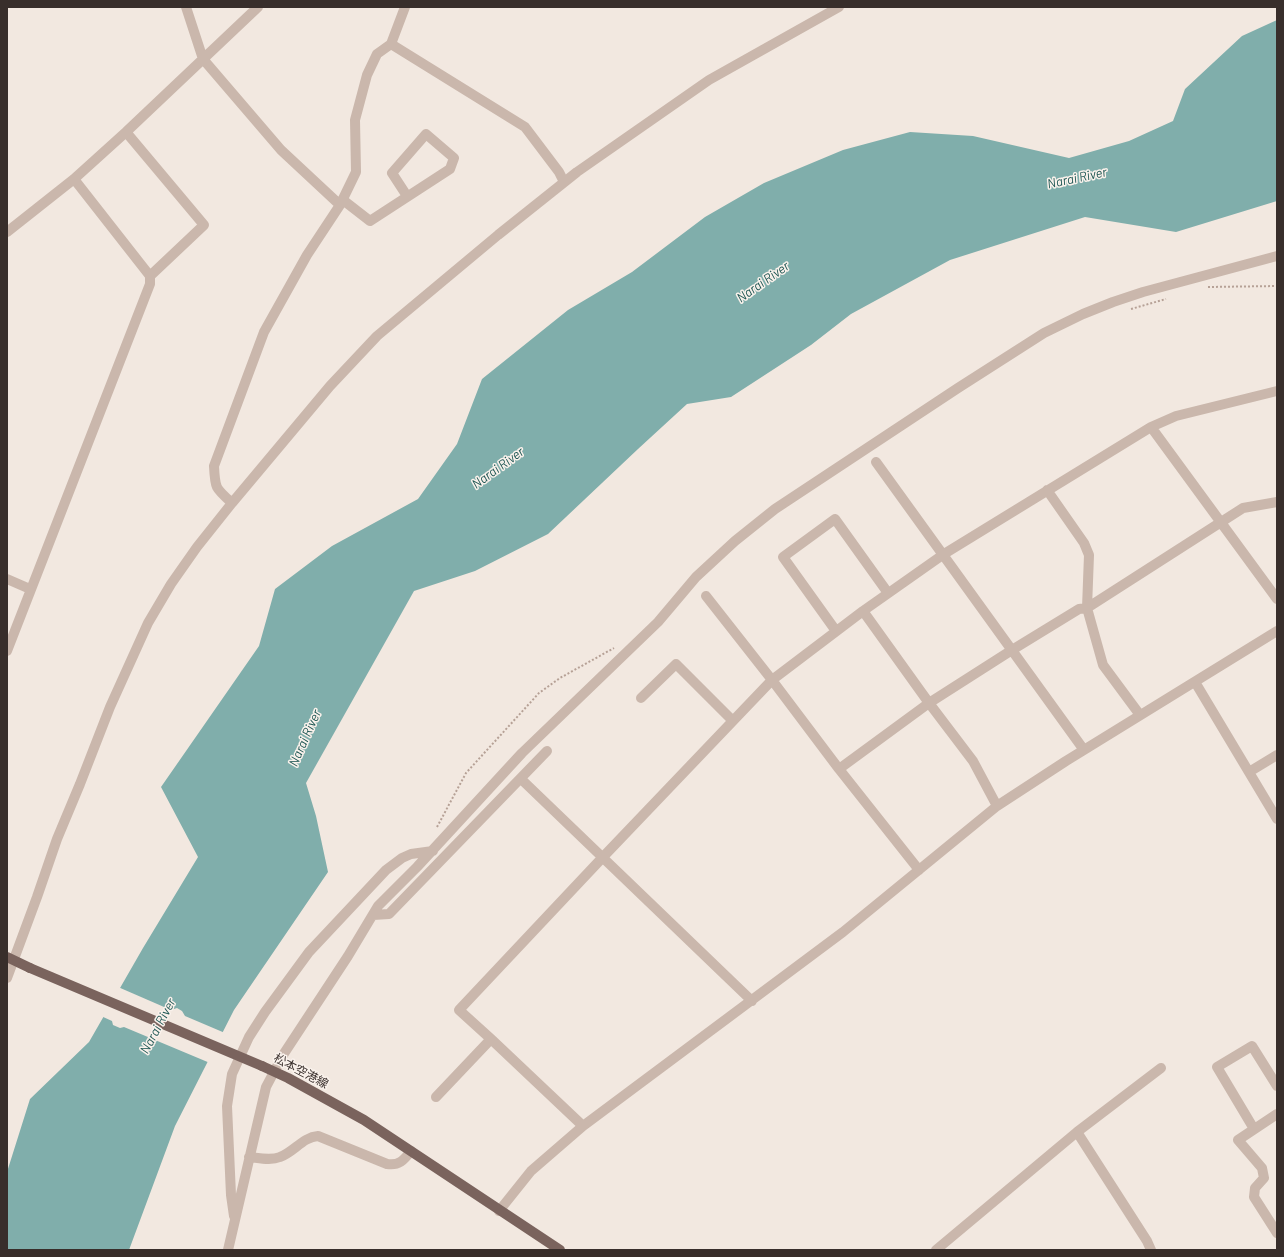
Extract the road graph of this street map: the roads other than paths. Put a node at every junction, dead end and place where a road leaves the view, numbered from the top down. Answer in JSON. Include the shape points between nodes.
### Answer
{"nodes":[{"id":1,"x":186,"y":7,"type":"edge"},
{"id":2,"x":258,"y":7,"type":"edge"},
{"id":3,"x":404,"y":7,"type":"edge"},
{"id":4,"x":839,"y":7,"type":"edge"},
{"id":5,"x":391,"y":44,"type":"junction"},
{"id":6,"x":203,"y":60,"type":"junction"},
{"id":7,"x":126,"y":132,"type":"junction"},
{"id":8,"x":74,"y":179,"type":"junction"},
{"id":9,"x":564,"y":182,"type":"junction"},
{"id":10,"x":407,"y":196,"type":"junction"},
{"id":11,"x":341,"y":203,"type":"junction"},
{"id":12,"x":7,"y":232,"type":"edge"},
{"id":13,"x":1277,"y":256,"type":"edge"},
{"id":14,"x":150,"y":276,"type":"junction"},
{"id":15,"x":1277,"y":391,"type":"edge"},
{"id":16,"x":1151,"y":427,"type":"junction"},
{"id":17,"x":876,"y":462,"type":"dead end"},
{"id":18,"x":1047,"y":490,"type":"junction"},
{"id":19,"x":1277,"y":502,"type":"edge"},
{"id":20,"x":232,"y":503,"type":"junction"},
{"id":21,"x":1222,"y":523,"type":"junction"},
{"id":22,"x":944,"y":554,"type":"junction"},
{"id":23,"x":7,"y":579,"type":"edge"},
{"id":24,"x":30,"y":589,"type":"junction"},
{"id":25,"x":888,"y":593,"type":"junction"},
{"id":26,"x":706,"y":596,"type":"dead end"},
{"id":27,"x":1277,"y":599,"type":"edge"},
{"id":28,"x":1087,"y":608,"type":"junction"},
{"id":29,"x":864,"y":611,"type":"junction"},
{"id":30,"x":836,"y":631,"type":"junction"},
{"id":31,"x":1277,"y":631,"type":"edge"},
{"id":32,"x":1012,"y":650,"type":"junction"},
{"id":33,"x":7,"y":651,"type":"edge"},
{"id":34,"x":772,"y":680,"type":"junction"},
{"id":35,"x":1195,"y":682,"type":"junction"},
{"id":36,"x":641,"y":698,"type":"dead end"},
{"id":37,"x":929,"y":703,"type":"junction"},
{"id":38,"x":1140,"y":715,"type":"junction"},
{"id":39,"x":733,"y":721,"type":"junction"},
{"id":40,"x":1084,"y":750,"type":"junction"},
{"id":41,"x":547,"y":751,"type":"dead end"},
{"id":42,"x":1277,"y":755,"type":"edge"},
{"id":43,"x":839,"y":769,"type":"junction"},
{"id":44,"x":1249,"y":772,"type":"junction"},
{"id":45,"x":521,"y":779,"type":"junction"},
{"id":46,"x":997,"y":806,"type":"junction"},
{"id":47,"x":1277,"y":819,"type":"edge"},
{"id":48,"x":432,"y":851,"type":"junction"},
{"id":49,"x":603,"y":857,"type":"junction"},
{"id":50,"x":919,"y":870,"type":"junction"},
{"id":51,"x":373,"y":915,"type":"junction"},
{"id":52,"x":10,"y":959,"type":"edge"},
{"id":53,"x":7,"y":978,"type":"edge"},
{"id":54,"x":752,"y":1001,"type":"junction"},
{"id":55,"x":491,"y":1038,"type":"junction"},
{"id":56,"x":1161,"y":1068,"type":"dead end"},
{"id":57,"x":274,"y":1072,"type":"junction"},
{"id":58,"x":1277,"y":1086,"type":"edge"},
{"id":59,"x":436,"y":1097,"type":"dead end"},
{"id":60,"x":1277,"y":1114,"type":"edge"},
{"id":61,"x":582,"y":1126,"type":"junction"},
{"id":62,"x":1254,"y":1129,"type":"junction"},
{"id":63,"x":1077,"y":1132,"type":"junction"},
{"id":64,"x":411,"y":1151,"type":"junction"},
{"id":65,"x":250,"y":1157,"type":"junction"},
{"id":66,"x":499,"y":1211,"type":"junction"},
{"id":67,"x":235,"y":1224,"type":"junction"},
{"id":68,"x":1277,"y":1233,"type":"edge"},
{"id":69,"x":228,"y":1250,"type":"edge"},
{"id":70,"x":560,"y":1250,"type":"edge"},
{"id":71,"x":936,"y":1250,"type":"edge"},
{"id":72,"x":1151,"y":1250,"type":"edge"}],
"edges":[{"from":1,"to":6,"type":"street"},
{"from":2,"to":6,"type":"street"},
{"from":3,"to":5,"type":"street"},
{"from":4,"to":9,"type":"street","via":[[709,80]]},
{"from":5,"to":9,"type":"street","via":[[524,127]]},
{"from":5,"to":11,"type":"street","via":[[376,54],[367,75],[355,120],[356,172]]},
{"from":6,"to":7,"type":"street"},
{"from":6,"to":11,"type":"street","via":[[281,150]]},
{"from":7,"to":8,"type":"street"},
{"from":7,"to":14,"type":"street","via":[[204,225]]},
{"from":8,"to":12,"type":"street"},
{"from":8,"to":14,"type":"street"},
{"from":9,"to":20,"type":"street","via":[[377,336],[330,386]]},
{"from":10,"to":10,"type":"street","via":[[450,169],[454,158],[426,134],[392,173]]},
{"from":10,"to":11,"type":"street","via":[[370,221]]},
{"from":11,"to":20,"type":"street","via":[[307,255],[264,332],[214,466],[214,485]]},
{"from":13,"to":48,"type":"street","via":[[1143,292],[1083,314],[1044,333],[775,509],[696,577],[658,622],[522,753]]},
{"from":14,"to":24,"type":"street","via":[[150,284]]},
{"from":15,"to":16,"type":"street","via":[[1176,416]]},
{"from":16,"to":18,"type":"street"},
{"from":16,"to":21,"type":"street"},
{"from":17,"to":22,"type":"street"},
{"from":18,"to":22,"type":"street"},
{"from":18,"to":28,"type":"street","via":[[1084,543],[1089,555]]},
{"from":19,"to":21,"type":"street","via":[[1242,508]]},
{"from":20,"to":52,"type":"street","via":[[171,584],[148,623],[110,706]]},
{"from":21,"to":27,"type":"street"},
{"from":21,"to":28,"type":"street"},
{"from":22,"to":25,"type":"street"},
{"from":22,"to":32,"type":"street"},
{"from":23,"to":24,"type":"street"},
{"from":24,"to":33,"type":"street"},
{"from":25,"to":29,"type":"street"},
{"from":25,"to":30,"type":"street","via":[[835,519],[783,557]]},
{"from":26,"to":34,"type":"street"},
{"from":28,"to":32,"type":"street","via":[[1079,609]]},
{"from":28,"to":38,"type":"street","via":[[1103,665]]},
{"from":29,"to":30,"type":"street"},
{"from":29,"to":37,"type":"street"},
{"from":30,"to":34,"type":"street"},
{"from":31,"to":35,"type":"street"},
{"from":32,"to":37,"type":"street"},
{"from":32,"to":40,"type":"street"},
{"from":34,"to":39,"type":"street"},
{"from":34,"to":43,"type":"street"},
{"from":35,"to":38,"type":"street"},
{"from":35,"to":44,"type":"street"},
{"from":36,"to":39,"type":"street","via":[[676,664]]},
{"from":37,"to":43,"type":"street"},
{"from":37,"to":46,"type":"street","via":[[974,761]]},
{"from":38,"to":40,"type":"street"},
{"from":39,"to":49,"type":"street"},
{"from":40,"to":46,"type":"street"},
{"from":41,"to":45,"type":"street"},
{"from":42,"to":44,"type":"street"},
{"from":43,"to":50,"type":"street"},
{"from":44,"to":47,"type":"street"},
{"from":45,"to":49,"type":"street"},
{"from":45,"to":51,"type":"street","via":[[389,914]]},
{"from":46,"to":50,"type":"street"},
{"from":48,"to":51,"type":"street","via":[[378,906]]},
{"from":48,"to":67,"type":"street","via":[[411,854],[386,870],[310,952],[249,1037],[232,1074],[227,1106],[231,1195]]},
{"from":49,"to":54,"type":"street"},
{"from":49,"to":55,"type":"street","via":[[459,1010]]},
{"from":50,"to":54,"type":"street"},
{"from":51,"to":57,"type":"street"},
{"from":52,"to":53,"type":"street"},
{"from":52,"to":57,"type":"main road","name":"松本空港線","bridge":true},
{"from":54,"to":61,"type":"street"},
{"from":55,"to":59,"type":"street"},
{"from":55,"to":61,"type":"street"},
{"from":56,"to":63,"type":"street"},
{"from":57,"to":64,"type":"main road","name":"松本空港線","via":[[364,1120]]},
{"from":57,"to":65,"type":"street","via":[[266,1087]]},
{"from":58,"to":62,"type":"street","via":[[1252,1046],[1217,1067]]},
{"from":60,"to":62,"type":"street"},
{"from":61,"to":66,"type":"street","via":[[531,1172]]},
{"from":62,"to":68,"type":"street","via":[[1238,1140],[1262,1168],[1264,1178],[1255,1188],[1254,1197]]},
{"from":63,"to":71,"type":"street"},
{"from":63,"to":72,"type":"street","via":[[1148,1241]]},
{"from":64,"to":65,"type":"street","via":[[401,1163],[387,1164],[318,1136],[311,1136],[280,1158]]},
{"from":64,"to":66,"type":"main road","name":"松本空港線"},
{"from":65,"to":67,"type":"street"},
{"from":66,"to":70,"type":"main road","name":"松本空港線"},
{"from":67,"to":69,"type":"street"}]}
